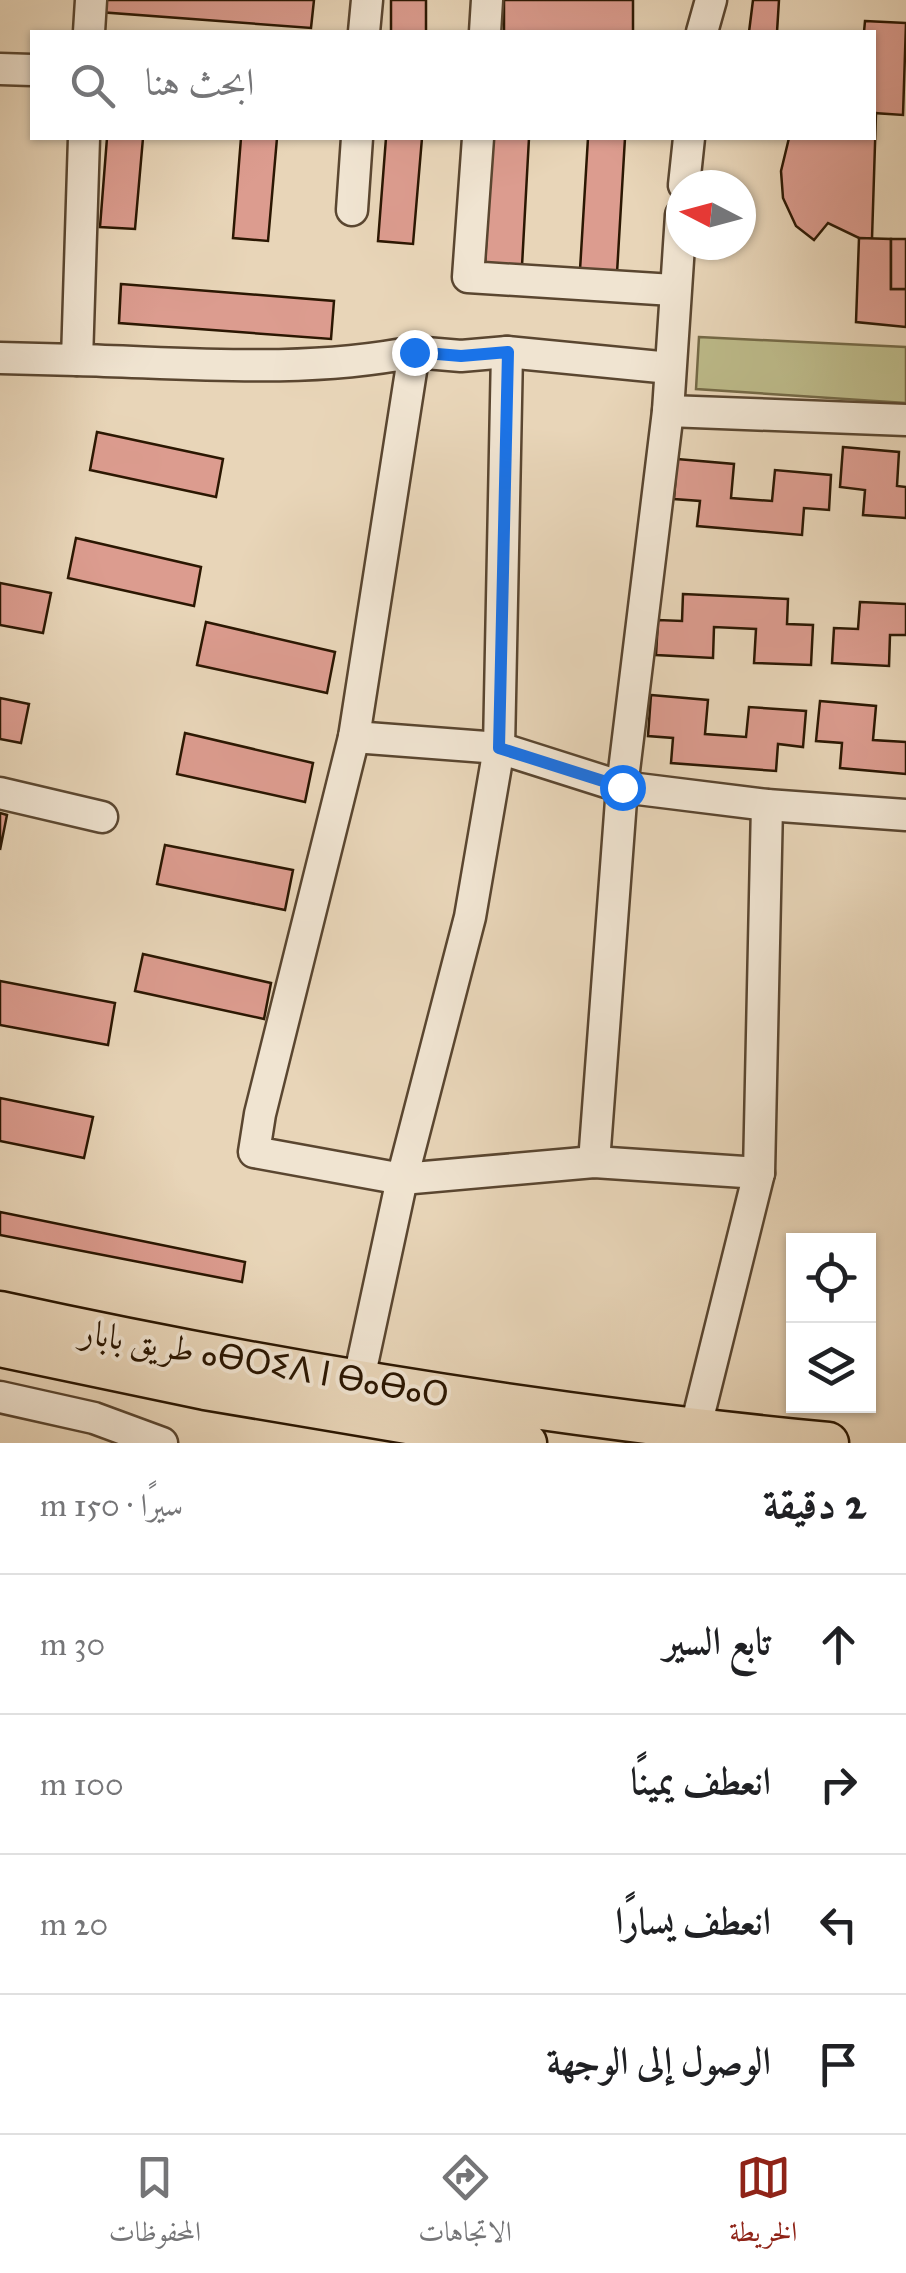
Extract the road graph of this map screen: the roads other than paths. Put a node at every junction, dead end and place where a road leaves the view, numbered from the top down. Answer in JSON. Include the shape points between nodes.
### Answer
{"nodes":[{"id":1,"x":91,"y":0,"type":"edge"},
{"id":2,"x":367,"y":0,"type":"edge"},
{"id":3,"x":487,"y":0,"type":"edge"},
{"id":4,"x":711,"y":0,"type":"edge"},
{"id":5,"x":90,"y":30,"type":"edge"},
{"id":6,"x":364,"y":30,"type":"edge"},
{"id":7,"x":485,"y":30,"type":"edge"},
{"id":8,"x":703,"y":30,"type":"edge"},
{"id":9,"x":0,"y":69,"type":"edge"},
{"id":10,"x":30,"y":70,"type":"edge"},
{"id":11,"x":84,"y":140,"type":"edge"},
{"id":12,"x":356,"y":140,"type":"edge"},
{"id":13,"x":478,"y":140,"type":"edge"},
{"id":14,"x":689,"y":140,"type":"edge"},
{"id":15,"x":686,"y":170,"type":"edge"},
{"id":16,"x":352,"y":210,"type":"dead end"},
{"id":17,"x":676,"y":260,"type":"edge"},
{"id":18,"x":673,"y":290,"type":"junction"},
{"id":19,"x":414,"y":352,"type":"junction"},
{"id":20,"x":508,"y":352,"type":"junction"},
{"id":21,"x":0,"y":358,"type":"edge"},
{"id":22,"x":78,"y":360,"type":"junction"},
{"id":23,"x":670,"y":368,"type":"junction"},
{"id":24,"x":668,"y":411,"type":"junction"},
{"id":25,"x":906,"y":420,"type":"edge"},
{"id":26,"x":354,"y":736,"type":"junction"},
{"id":27,"x":499,"y":748,"type":"junction"},
{"id":28,"x":622,"y":787,"type":"junction"},
{"id":29,"x":0,"y":793,"type":"edge"},
{"id":30,"x":767,"y":805,"type":"junction"},
{"id":31,"x":906,"y":815,"type":"edge"},
{"id":32,"x":102,"y":817,"type":"dead end"},
{"id":33,"x":594,"y":1162,"type":"junction"},
{"id":34,"x":759,"y":1174,"type":"junction"},
{"id":35,"x":402,"y":1179,"type":"junction"},
{"id":36,"x":0,"y":1312,"type":"edge"},
{"id":37,"x":0,"y":1346,"type":"edge"},
{"id":38,"x":0,"y":1397,"type":"edge"},
{"id":39,"x":360,"y":1400,"type":"junction"},
{"id":40,"x":696,"y":1430,"type":"junction"},
{"id":41,"x":507,"y":1442,"type":"edge"},
{"id":42,"x":162,"y":1443,"type":"edge"},
{"id":43,"x":828,"y":1443,"type":"edge"}],
"edges":[{"from":1,"to":5,"type":"street"},
{"from":2,"to":6,"type":"street"},
{"from":3,"to":7,"type":"street"},
{"from":4,"to":8,"type":"street"},
{"from":9,"to":10,"type":"street"},
{"from":11,"to":22,"type":"street"},
{"from":12,"to":16,"type":"street"},
{"from":13,"to":18,"type":"street","via":[[468,277]]},
{"from":14,"to":15,"type":"street"},
{"from":17,"to":18,"type":"street"},
{"from":18,"to":23,"type":"street"},
{"from":19,"to":20,"type":"street"},
{"from":19,"to":22,"type":"street","via":[[310,366]]},
{"from":19,"to":26,"type":"street"},
{"from":20,"to":23,"type":"street"},
{"from":20,"to":27,"type":"street"},
{"from":21,"to":22,"type":"street"},
{"from":23,"to":24,"type":"street"},
{"from":24,"to":25,"type":"street"},
{"from":24,"to":28,"type":"street"},
{"from":26,"to":27,"type":"street"},
{"from":26,"to":35,"type":"street","via":[[254,1152]]},
{"from":27,"to":28,"type":"street"},
{"from":27,"to":35,"type":"street","via":[[470,917]]},
{"from":28,"to":30,"type":"street"},
{"from":28,"to":33,"type":"street"},
{"from":29,"to":32,"type":"street"},
{"from":30,"to":31,"type":"street"},
{"from":30,"to":34,"type":"street"},
{"from":33,"to":34,"type":"street"},
{"from":33,"to":35,"type":"street"},
{"from":34,"to":40,"type":"street"},
{"from":35,"to":39,"type":"street"},
{"from":36,"to":39,"type":"main road","name":"طريق بابار ⴰⴱⵔⵉⴷ ⵏ ⴱⴰⴱⴰⵔ"},
{"from":37,"to":39,"type":"main road","name":"طريق بابار ⴰⴱⵔⵉⴷ ⵏ ⴱⴰⴱⴰⵔ","via":[[113,1371]]},
{"from":38,"to":42,"type":"street","via":[[94,1418]]},
{"from":39,"to":40,"type":"main road","name":"طريق بابار ⴰⴱⵔⵉⴷ ⵏ ⴱⴰⴱⴰⵔ"},
{"from":39,"to":41,"type":"main road","name":"طريق بابار ⴰⴱⵔⵉⴷ ⵏ ⴱⴰⴱⴰⵔ"},
{"from":40,"to":43,"type":"main road","name":"طريق بابار ⴰⴱⵔⵉⴷ ⵏ ⴱⴰⴱⴰⵔ"}]}
